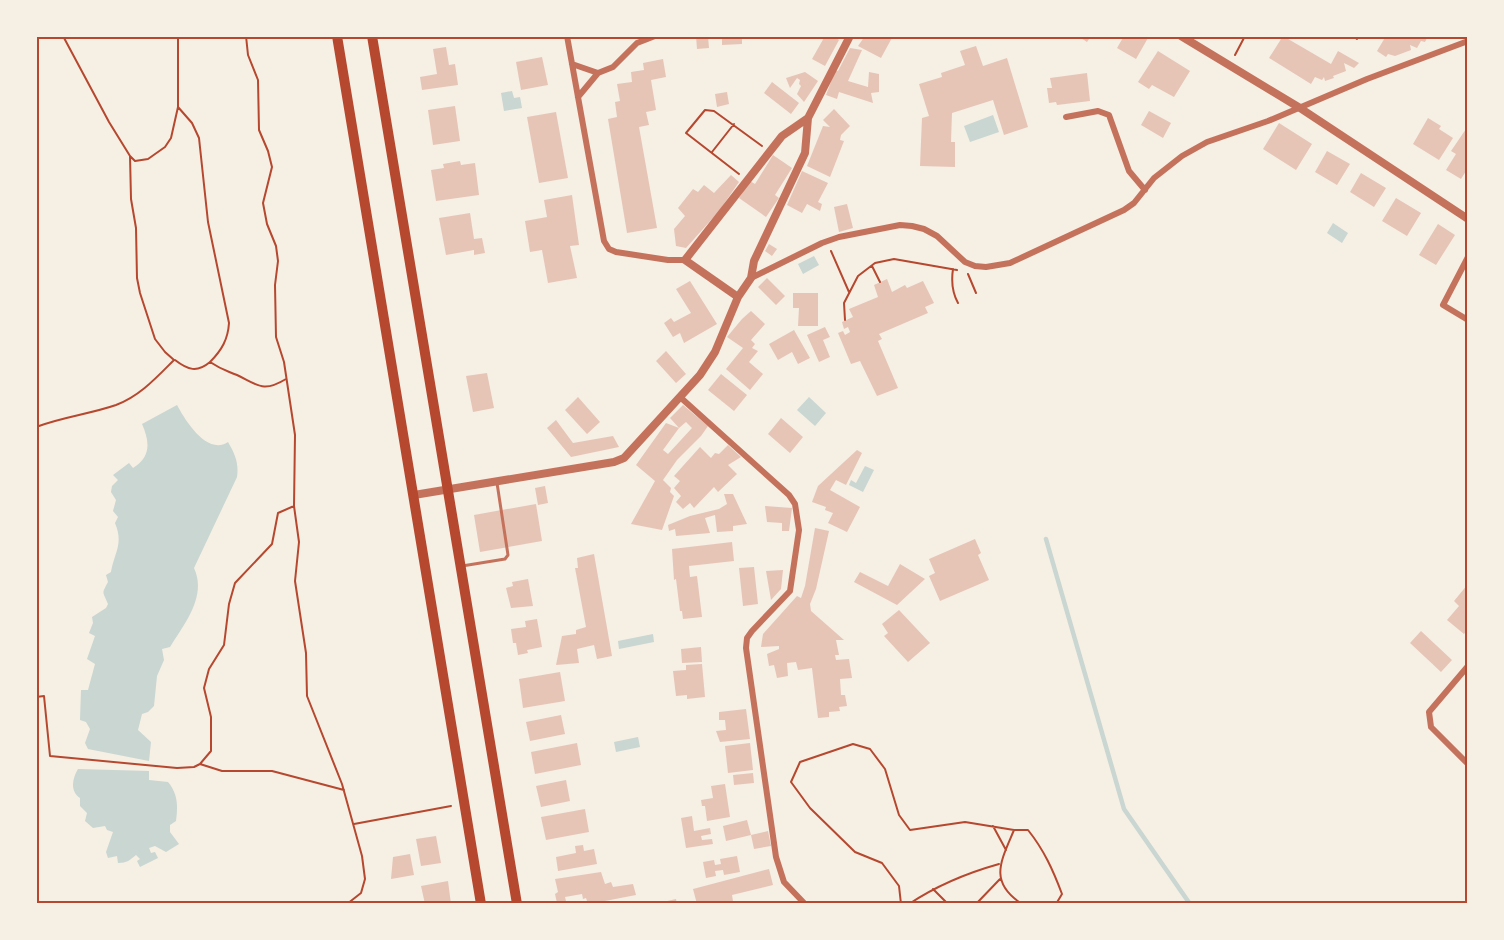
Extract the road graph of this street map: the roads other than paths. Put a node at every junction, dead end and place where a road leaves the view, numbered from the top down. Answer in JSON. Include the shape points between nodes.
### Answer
{"nodes":[{"id":1,"x":337,"y":36,"type":"edge"},
{"id":2,"x":372,"y":36,"type":"edge"},
{"id":3,"x":567,"y":36,"type":"edge"},
{"id":4,"x":655,"y":36,"type":"edge"},
{"id":5,"x":850,"y":36,"type":"edge"},
{"id":6,"x":1180,"y":36,"type":"edge"},
{"id":7,"x":1464,"y":40,"type":"edge"},
{"id":8,"x":572,"y":64,"type":"junction"},
{"id":9,"x":598,"y":73,"type":"junction"},
{"id":10,"x":578,"y":97,"type":"junction"},
{"id":11,"x":1300,"y":108,"type":"junction"},
{"id":12,"x":1066,"y":117,"type":"dead end"},
{"id":13,"x":808,"y":118,"type":"junction"},
{"id":14,"x":1145,"y":190,"type":"junction"},
{"id":15,"x":1468,"y":219,"type":"edge"},
{"id":16,"x":1468,"y":257,"type":"edge"},
{"id":17,"x":685,"y":260,"type":"junction"},
{"id":18,"x":751,"y":278,"type":"junction"},
{"id":19,"x":738,"y":297,"type":"junction"},
{"id":20,"x":1468,"y":320,"type":"edge"},
{"id":21,"x":680,"y":397,"type":"junction"},
{"id":22,"x":496,"y":481,"type":"junction"},
{"id":23,"x":449,"y":490,"type":"junction"},
{"id":24,"x":414,"y":495,"type":"junction"},
{"id":25,"x":461,"y":567,"type":"junction"},
{"id":26,"x":1468,"y":666,"type":"edge"},
{"id":27,"x":1468,"y":764,"type":"edge"},
{"id":28,"x":482,"y":904,"type":"edge"},
{"id":29,"x":517,"y":904,"type":"edge"},
{"id":30,"x":805,"y":904,"type":"edge"}],
"edges":[{"from":1,"to":24,"type":"main road"},
{"from":2,"to":23,"type":"main road"},
{"from":3,"to":8,"type":"street"},
{"from":4,"to":9,"type":"street","via":[[637,43],[613,67]]},
{"from":5,"to":13,"type":"street"},
{"from":6,"to":11,"type":"street"},
{"from":7,"to":11,"type":"street"},
{"from":8,"to":9,"type":"street"},
{"from":8,"to":10,"type":"street"},
{"from":9,"to":10,"type":"street"},
{"from":10,"to":17,"type":"street","via":[[604,241],[609,249]]},
{"from":11,"to":14,"type":"street","via":[[1194,149],[1154,178]]},
{"from":11,"to":15,"type":"street"},
{"from":12,"to":14,"type":"street","via":[[1098,111],[1109,115],[1129,171]]},
{"from":13,"to":17,"type":"street","via":[[782,136]]},
{"from":13,"to":18,"type":"street","via":[[805,153],[754,261]]},
{"from":14,"to":18,"type":"street","via":[[1124,210],[1010,263],[975,266],[965,262],[937,236],[924,229],[900,225],[826,242]]},
{"from":16,"to":20,"type":"street","via":[[1443,305]]},
{"from":17,"to":19,"type":"street"},
{"from":18,"to":19,"type":"street"},
{"from":19,"to":21,"type":"street","via":[[716,352]]},
{"from":21,"to":22,"type":"street","via":[[624,458]]},
{"from":21,"to":30,"type":"street","via":[[789,495],[798,514],[790,591],[752,631],[746,648],[776,857],[784,882]]},
{"from":22,"to":23,"type":"street"},
{"from":22,"to":25,"type":"lane","via":[[508,555],[505,559]]},
{"from":23,"to":24,"type":"street"},
{"from":23,"to":25,"type":"main road"},
{"from":24,"to":28,"type":"main road"},
{"from":25,"to":29,"type":"main road"},
{"from":26,"to":27,"type":"street","via":[[1429,712],[1431,727]]}]}
